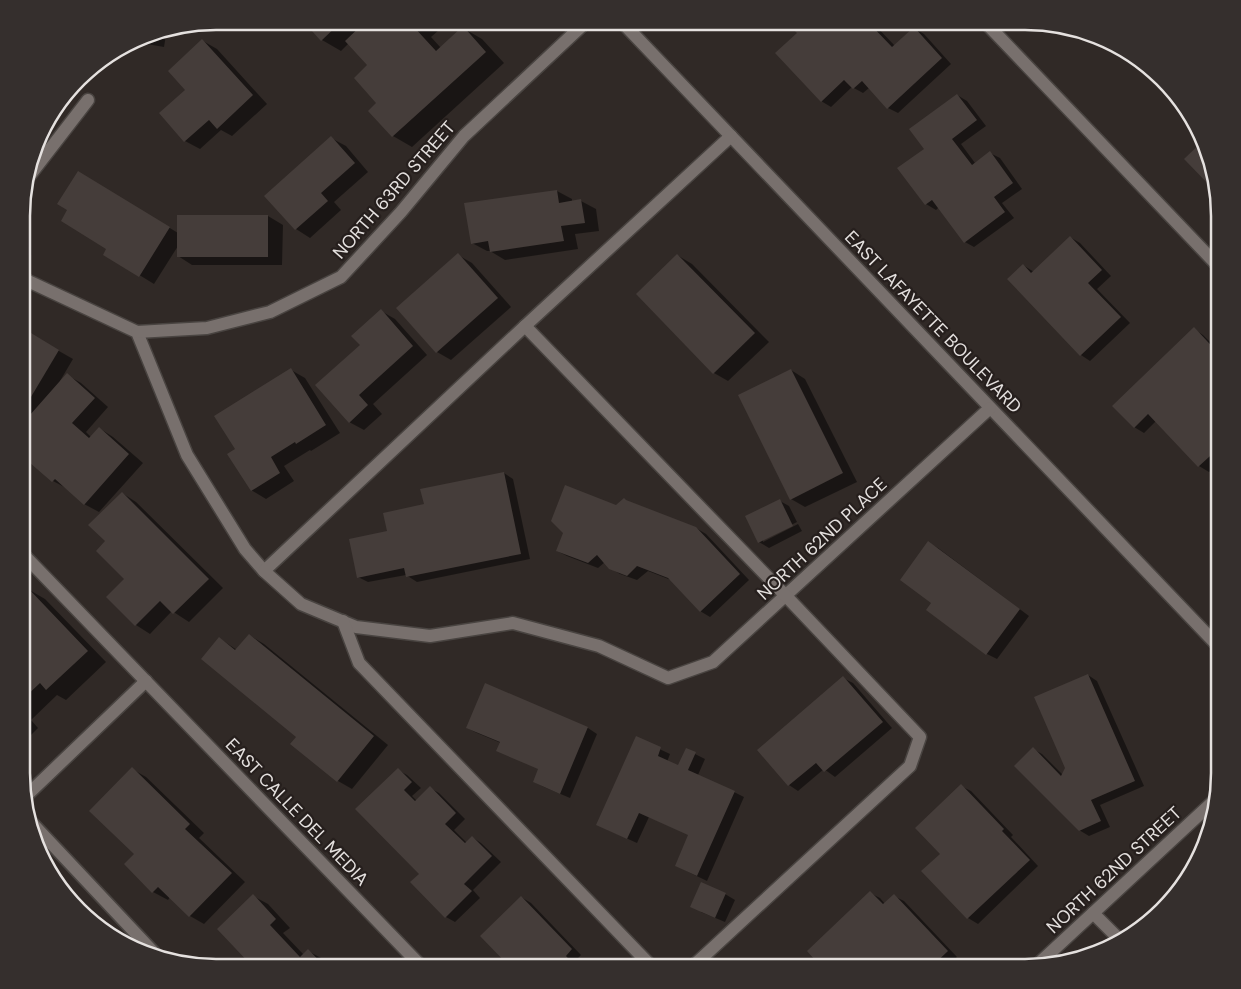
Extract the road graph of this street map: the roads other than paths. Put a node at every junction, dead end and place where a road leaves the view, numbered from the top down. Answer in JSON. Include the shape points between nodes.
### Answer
{"nodes":[{"id":1,"x":577,"y":30,"type":"edge"},
{"id":2,"x":629,"y":30,"type":"edge"},
{"id":3,"x":993,"y":30,"type":"edge"},
{"id":4,"x":88,"y":100,"type":"dead end"},
{"id":5,"x":730,"y":136,"type":"junction"},
{"id":6,"x":36,"y":167,"type":"edge"},
{"id":7,"x":1211,"y":259,"type":"edge"},
{"id":8,"x":30,"y":282,"type":"edge"},
{"id":9,"x":525,"y":326,"type":"junction"},
{"id":10,"x":138,"y":332,"type":"junction"},
{"id":11,"x":990,"y":408,"type":"junction"},
{"id":12,"x":30,"y":561,"type":"edge"},
{"id":13,"x":264,"y":571,"type":"junction"},
{"id":14,"x":786,"y":596,"type":"junction"},
{"id":15,"x":343,"y":621,"type":"junction"},
{"id":16,"x":1211,"y":639,"type":"edge"},
{"id":17,"x":146,"y":681,"type":"junction"},
{"id":18,"x":31,"y":790,"type":"edge"},
{"id":19,"x":1207,"y":808,"type":"edge"},
{"id":20,"x":39,"y":831,"type":"edge"},
{"id":21,"x":1093,"y":913,"type":"junction"},
{"id":22,"x":1115,"y":935,"type":"edge"},
{"id":23,"x":148,"y":946,"type":"edge"},
{"id":24,"x":1045,"y":958,"type":"edge"},
{"id":25,"x":413,"y":959,"type":"edge"},
{"id":26,"x":644,"y":959,"type":"edge"},
{"id":27,"x":700,"y":959,"type":"edge"}],
"edges":[{"from":1,"to":10,"type":"street","name":"NORTH 63RD STREET","via":[[464,136],[341,277],[270,312],[207,328]]},
{"from":2,"to":5,"type":"street","name":"EAST LAFAYETTE BOULEVARD"},
{"from":3,"to":7,"type":"street"},
{"from":4,"to":6,"type":"street"},
{"from":5,"to":9,"type":"street"},
{"from":5,"to":11,"type":"street","name":"EAST LAFAYETTE BOULEVARD"},
{"from":8,"to":10,"type":"street"},
{"from":9,"to":13,"type":"street"},
{"from":9,"to":14,"type":"street"},
{"from":10,"to":13,"type":"street","via":[[187,455],[245,549]]},
{"from":11,"to":14,"type":"street","name":"NORTH 62ND PLACE"},
{"from":11,"to":16,"type":"street","name":"EAST LAFAYETTE BOULEVARD"},
{"from":12,"to":17,"type":"street","name":"EAST CALLE DEL MEDIA"},
{"from":13,"to":15,"type":"street","via":[[301,604]]},
{"from":14,"to":15,"type":"street","name":"NORTH 62ND PLACE","via":[[714,662],[668,678],[599,646],[513,624],[430,636],[356,627]]},
{"from":14,"to":27,"type":"street","via":[[920,737],[910,766]]},
{"from":15,"to":26,"type":"street","via":[[358,663]]},
{"from":17,"to":18,"type":"street"},
{"from":17,"to":25,"type":"street","name":"EAST CALLE DEL MEDIA"},
{"from":19,"to":21,"type":"street","name":"NORTH 62ND STREET"},
{"from":20,"to":23,"type":"street"},
{"from":21,"to":22,"type":"street"},
{"from":21,"to":24,"type":"street","name":"NORTH 62ND STREET"}]}
